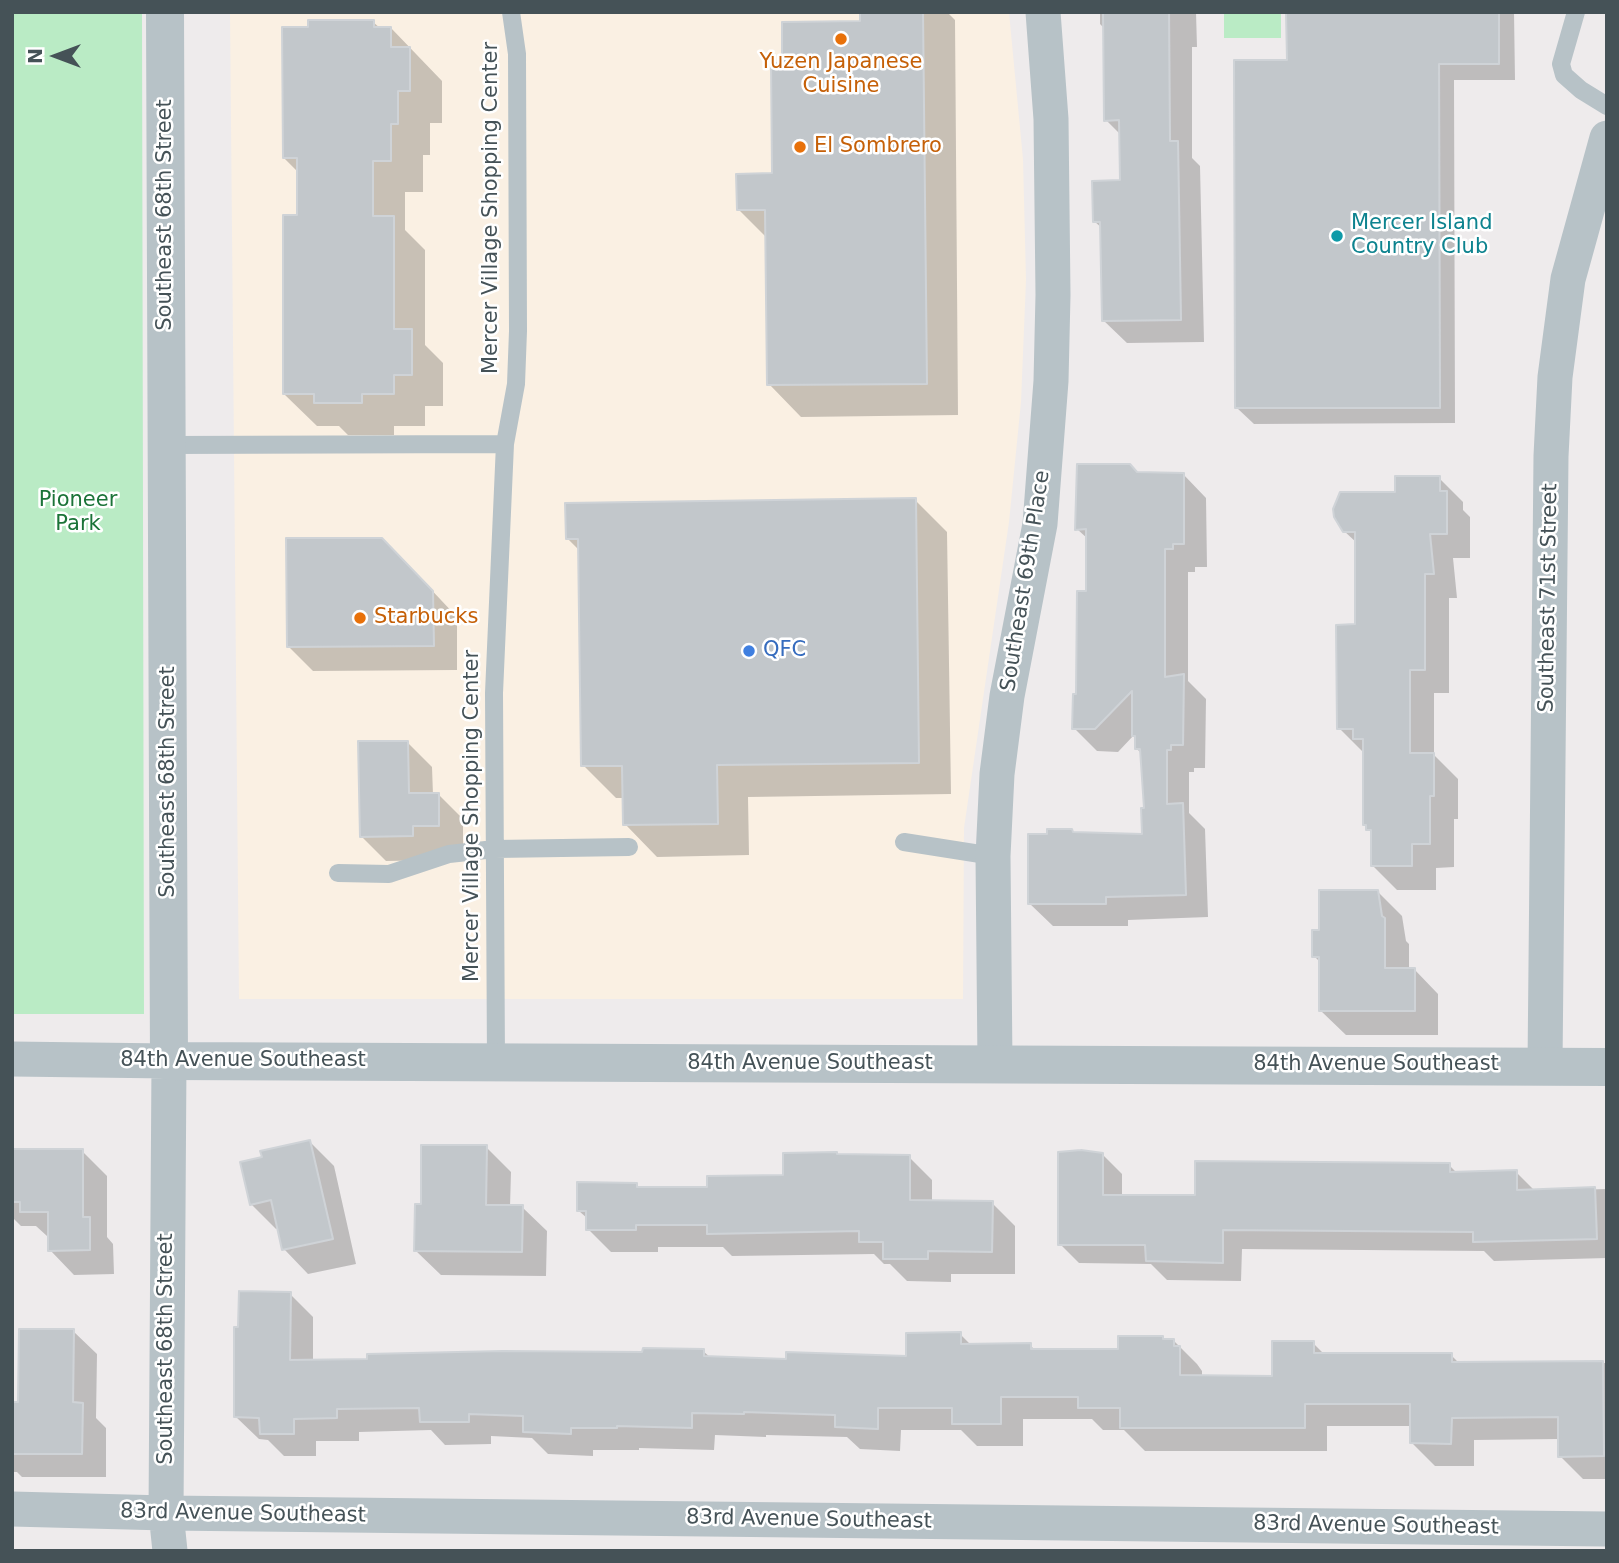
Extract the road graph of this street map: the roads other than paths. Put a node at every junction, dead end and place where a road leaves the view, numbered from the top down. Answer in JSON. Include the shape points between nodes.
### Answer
{"nodes":[{"id":1,"x":165,"y":12,"type":"edge"},
{"id":2,"x":511,"y":12,"type":"edge"},
{"id":3,"x":1042,"y":12,"type":"edge"},
{"id":4,"x":1576,"y":12,"type":"edge"},
{"id":5,"x":1607,"y":106,"type":"edge"},
{"id":6,"x":1607,"y":138,"type":"edge"},
{"id":7,"x":505,"y":444,"type":"junction"},
{"id":8,"x":168,"y":445,"type":"junction"},
{"id":9,"x":904,"y":842,"type":"dead end"},
{"id":10,"x":629,"y":847,"type":"dead end"},
{"id":11,"x":495,"y":849,"type":"junction"},
{"id":12,"x":993,"y":856,"type":"junction"},
{"id":13,"x":338,"y":873,"type":"dead end"},
{"id":14,"x":12,"y":1059,"type":"edge"},
{"id":15,"x":169,"y":1061,"type":"junction"},
{"id":16,"x":496,"y":1063,"type":"junction"},
{"id":17,"x":995,"y":1065,"type":"junction"},
{"id":18,"x":1545,"y":1065,"type":"junction"},
{"id":19,"x":1607,"y":1066,"type":"edge"},
{"id":20,"x":12,"y":1509,"type":"edge"},
{"id":21,"x":166,"y":1513,"type":"junction"},
{"id":22,"x":1607,"y":1529,"type":"edge"},
{"id":23,"x":170,"y":1551,"type":"edge"}],
"edges":[{"from":1,"to":8,"type":"street","name":"Southeast 68th Street"},
{"from":2,"to":7,"type":"lane","name":"Mercer Village Shopping Center","via":[[517,54],[518,331],[516,384]]},
{"from":3,"to":12,"type":"street","name":"Southeast 69th Place","via":[[1051,119],[1054,295],[1050,394],[1040,524],[997,774]]},
{"from":4,"to":5,"type":"lane","via":[[1561,65],[1564,75]]},
{"from":6,"to":18,"type":"street","name":"Southeast 71st Street","via":[[1568,279],[1555,377]]},
{"from":7,"to":8,"type":"lane"},
{"from":7,"to":11,"type":"lane","name":"Mercer Village Shopping Center","via":[[494,693]]},
{"from":8,"to":15,"type":"street","name":"Southeast 68th Street"},
{"from":9,"to":12,"type":"lane"},
{"from":10,"to":11,"type":"lane"},
{"from":11,"to":13,"type":"lane","via":[[449,854],[389,874]]},
{"from":11,"to":16,"type":"lane","name":"Mercer Village Shopping Center"},
{"from":12,"to":17,"type":"street","name":"Southeast 69th Place"},
{"from":14,"to":15,"type":"street","name":"84th Avenue Southeast"},
{"from":15,"to":16,"type":"street","name":"84th Avenue Southeast"},
{"from":15,"to":21,"type":"street","name":"Southeast 68th Street"},
{"from":16,"to":17,"type":"street","name":"84th Avenue Southeast"},
{"from":17,"to":18,"type":"street","name":"84th Avenue Southeast"},
{"from":18,"to":19,"type":"street","name":"84th Avenue Southeast"},
{"from":20,"to":21,"type":"street","name":"83rd Avenue Southeast"},
{"from":21,"to":22,"type":"street","name":"83rd Avenue Southeast"},
{"from":21,"to":23,"type":"street","name":"Southeast 68th Street"}]}
